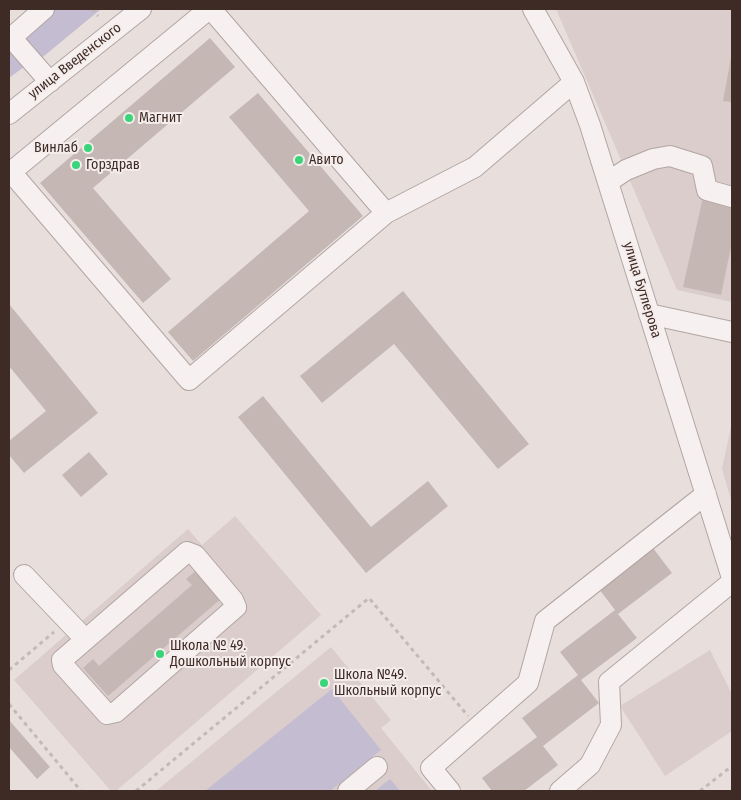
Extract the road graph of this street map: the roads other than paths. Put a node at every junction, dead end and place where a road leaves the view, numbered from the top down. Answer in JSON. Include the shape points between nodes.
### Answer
{"nodes":[{"id":1,"x":44,"y":9,"type":"edge"},
{"id":2,"x":141,"y":9,"type":"edge"},
{"id":3,"x":210,"y":9,"type":"edge"},
{"id":4,"x":533,"y":9,"type":"edge"},
{"id":5,"x":10,"y":36,"type":"edge"},
{"id":6,"x":50,"y":82,"type":"junction"},
{"id":7,"x":574,"y":82,"type":"junction"},
{"id":8,"x":9,"y":114,"type":"edge"},
{"id":9,"x":608,"y":182,"type":"junction"},
{"id":10,"x":732,"y":197,"type":"edge"},
{"id":11,"x":386,"y":213,"type":"junction"},
{"id":12,"x":649,"y":314,"type":"junction"},
{"id":13,"x":732,"y":332,"type":"edge"},
{"id":14,"x":706,"y":494,"type":"junction"},
{"id":15,"x":24,"y":575,"type":"dead end"},
{"id":16,"x":732,"y":580,"type":"edge"},
{"id":17,"x":85,"y":639,"type":"junction"},
{"id":18,"x":377,"y":767,"type":"dead end"},
{"id":19,"x":348,"y":791,"type":"edge"},
{"id":20,"x":450,"y":791,"type":"edge"},
{"id":21,"x":560,"y":791,"type":"edge"}],
"edges":[{"from":1,"to":5,"type":"street"},
{"from":2,"to":6,"type":"street","name":"улица Введенского"},
{"from":3,"to":11,"type":"street"},
{"from":3,"to":11,"type":"street","via":[[11,172],[189,380]]},
{"from":4,"to":7,"type":"street","name":"улица Бутлерова"},
{"from":5,"to":6,"type":"street"},
{"from":6,"to":8,"type":"street","name":"улица Введенского"},
{"from":7,"to":9,"type":"street","name":"улица Бутлерова"},
{"from":7,"to":11,"type":"street","via":[[475,167]]},
{"from":9,"to":10,"type":"street","via":[[626,170],[670,156],[702,166],[707,190]]},
{"from":9,"to":12,"type":"street","name":"улица Бутлерова"},
{"from":12,"to":13,"type":"street"},
{"from":12,"to":14,"type":"street","name":"улица Бутлерова"},
{"from":14,"to":16,"type":"street","name":"улица Бутлерова"},
{"from":14,"to":20,"type":"street","via":[[545,621],[528,683],[431,768]]},
{"from":15,"to":17,"type":"street"},
{"from":16,"to":21,"type":"street","via":[[609,682],[612,725],[590,765]]},
{"from":17,"to":17,"type":"street","via":[[62,662],[102,710],[112,714],[234,610],[236,603],[195,555],[187,552]]},
{"from":18,"to":19,"type":"street"}]}
